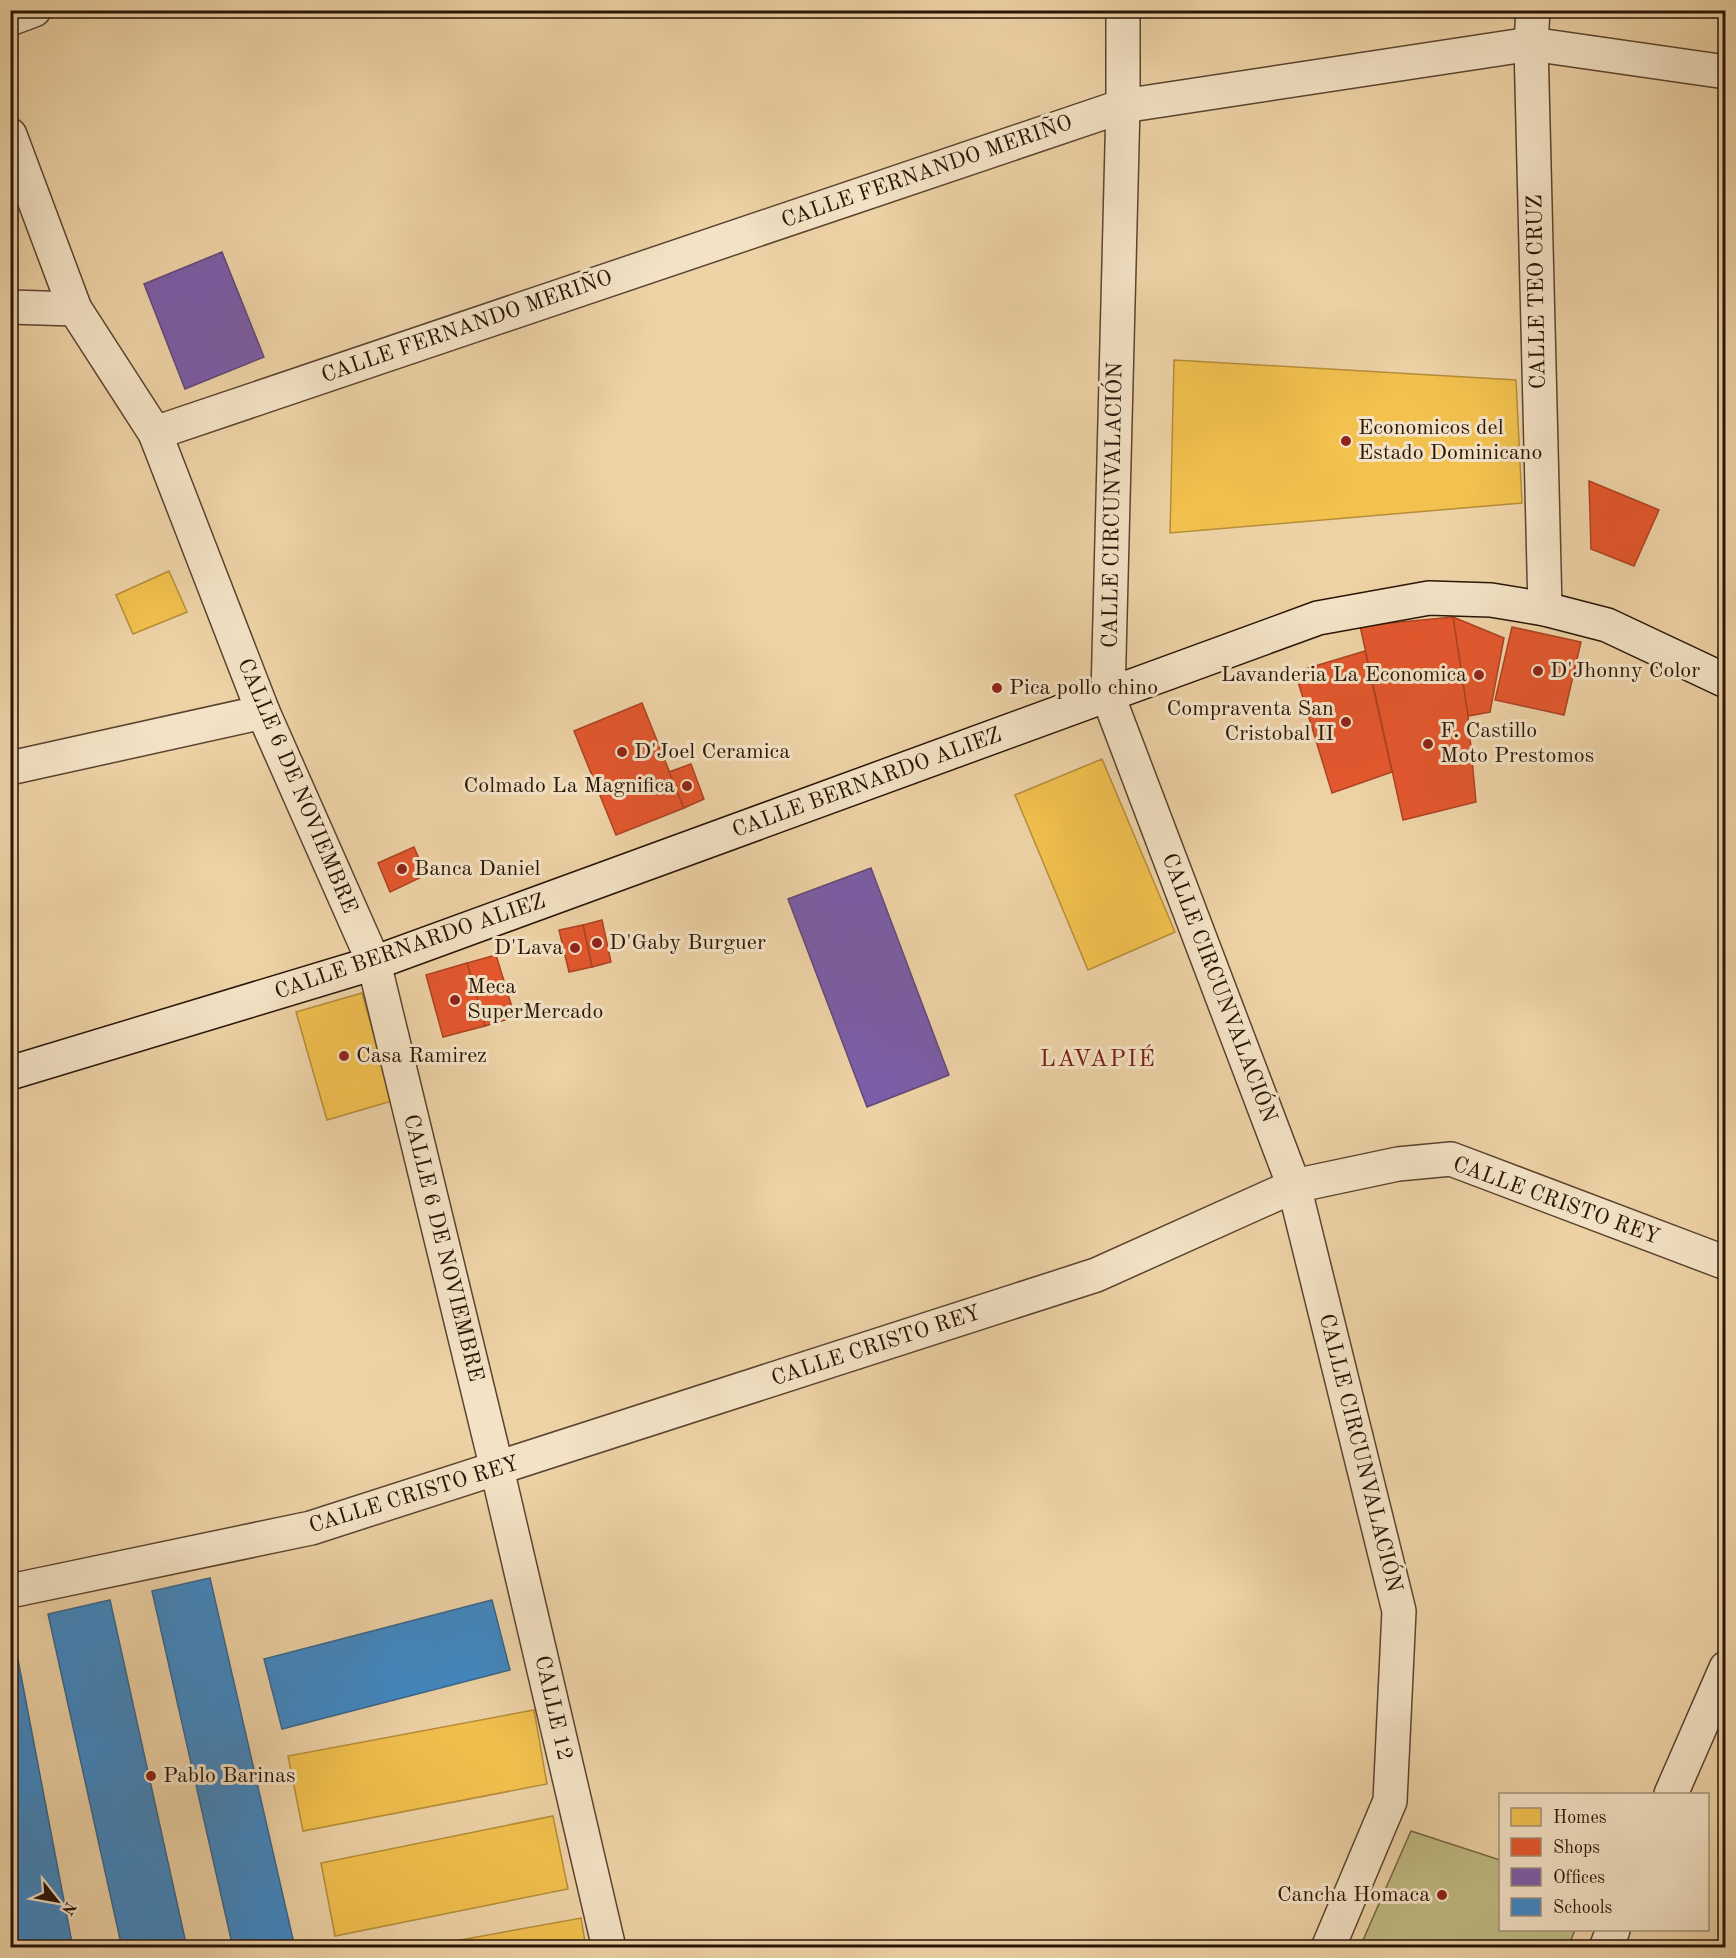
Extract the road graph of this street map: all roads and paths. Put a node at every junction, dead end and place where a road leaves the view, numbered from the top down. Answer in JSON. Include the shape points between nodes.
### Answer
{"nodes":[{"id":1,"x":34,"y":10,"type":"edge"},
{"id":2,"x":1124,"y":10,"type":"edge"},
{"id":3,"x":1533,"y":10,"type":"edge"},
{"id":4,"x":10,"y":19,"type":"edge"},
{"id":5,"x":1532,"y":44,"type":"junction"},
{"id":6,"x":1725,"y":72,"type":"edge"},
{"id":7,"x":1123,"y":106,"type":"junction"},
{"id":8,"x":10,"y":135,"type":"edge"},
{"id":9,"x":10,"y":307,"type":"edge"},
{"id":10,"x":75,"y":309,"type":"junction"},
{"id":11,"x":155,"y":433,"type":"junction"},
{"id":12,"x":1545,"y":609,"type":"junction"},
{"id":13,"x":1725,"y":681,"type":"edge"},
{"id":14,"x":1108,"y":696,"type":"junction"},
{"id":15,"x":263,"y":712,"type":"junction"},
{"id":16,"x":10,"y":768,"type":"edge"},
{"id":17,"x":374,"y":963,"type":"junction"},
{"id":18,"x":10,"y":1073,"type":"edge"},
{"id":19,"x":1294,"y":1186,"type":"junction"},
{"id":20,"x":1725,"y":1263,"type":"edge"},
{"id":21,"x":497,"y":1469,"type":"junction"},
{"id":22,"x":10,"y":1591,"type":"edge"},
{"id":23,"x":1725,"y":1668,"type":"edge"},
{"id":24,"x":1671,"y":1793,"type":"edge"},
{"id":25,"x":1612,"y":1931,"type":"edge"},
{"id":26,"x":609,"y":1947,"type":"edge"},
{"id":27,"x":1328,"y":1947,"type":"edge"},
{"id":28,"x":1606,"y":1947,"type":"edge"}],
"edges":[{"from":1,"to":4,"type":"street"},
{"from":2,"to":7,"type":"street","name":"CALLE CIRCUNVALACIÓN"},
{"from":3,"to":5,"type":"street","name":"CALLE TEO CRUZ"},
{"from":5,"to":6,"type":"street","name":"CALLE FERNANDO MERIÑO"},
{"from":5,"to":7,"type":"street","name":"CALLE FERNANDO MERIÑO"},
{"from":5,"to":12,"type":"street","name":"CALLE TEO CRUZ"},
{"from":7,"to":11,"type":"street","name":"CALLE FERNANDO MERIÑO"},
{"from":7,"to":14,"type":"street","name":"CALLE CIRCUNVALACIÓN"},
{"from":8,"to":10,"type":"street","name":"CALLE 6 DE NOVIEMBRE"},
{"from":9,"to":10,"type":"street"},
{"from":10,"to":11,"type":"street","name":"CALLE 6 DE NOVIEMBRE"},
{"from":11,"to":15,"type":"street","name":"CALLE 6 DE NOVIEMBRE"},
{"from":12,"to":13,"type":"street","name":"CALLE BERNARDO ALIEZ","via":[[1607,625]]},
{"from":12,"to":14,"type":"street","name":"CALLE BERNARDO ALIEZ","via":[[1491,600],[1429,598],[1318,618]]},
{"from":14,"to":17,"type":"street","name":"CALLE BERNARDO ALIEZ"},
{"from":14,"to":19,"type":"street","name":"CALLE CIRCUNVALACIÓN"},
{"from":15,"to":16,"type":"street"},
{"from":15,"to":17,"type":"street","name":"CALLE 6 DE NOVIEMBRE"},
{"from":17,"to":18,"type":"street","name":"CALLE BERNARDO ALIEZ"},
{"from":17,"to":21,"type":"street","name":"CALLE 6 DE NOVIEMBRE"},
{"from":19,"to":20,"type":"street","name":"CALLE CRISTO REY","via":[[1398,1164],[1451,1159]]},
{"from":19,"to":21,"type":"street","name":"CALLE CRISTO REY","via":[[1096,1275]]},
{"from":19,"to":27,"type":"street","name":"CALLE CIRCUNVALACIÓN","via":[[1399,1611],[1390,1801]]},
{"from":21,"to":22,"type":"street","name":"CALLE CRISTO REY","via":[[311,1528]]},
{"from":21,"to":26,"type":"street","name":"CALLE 12"},
{"from":23,"to":24,"type":"street"},
{"from":25,"to":28,"type":"street"}]}
